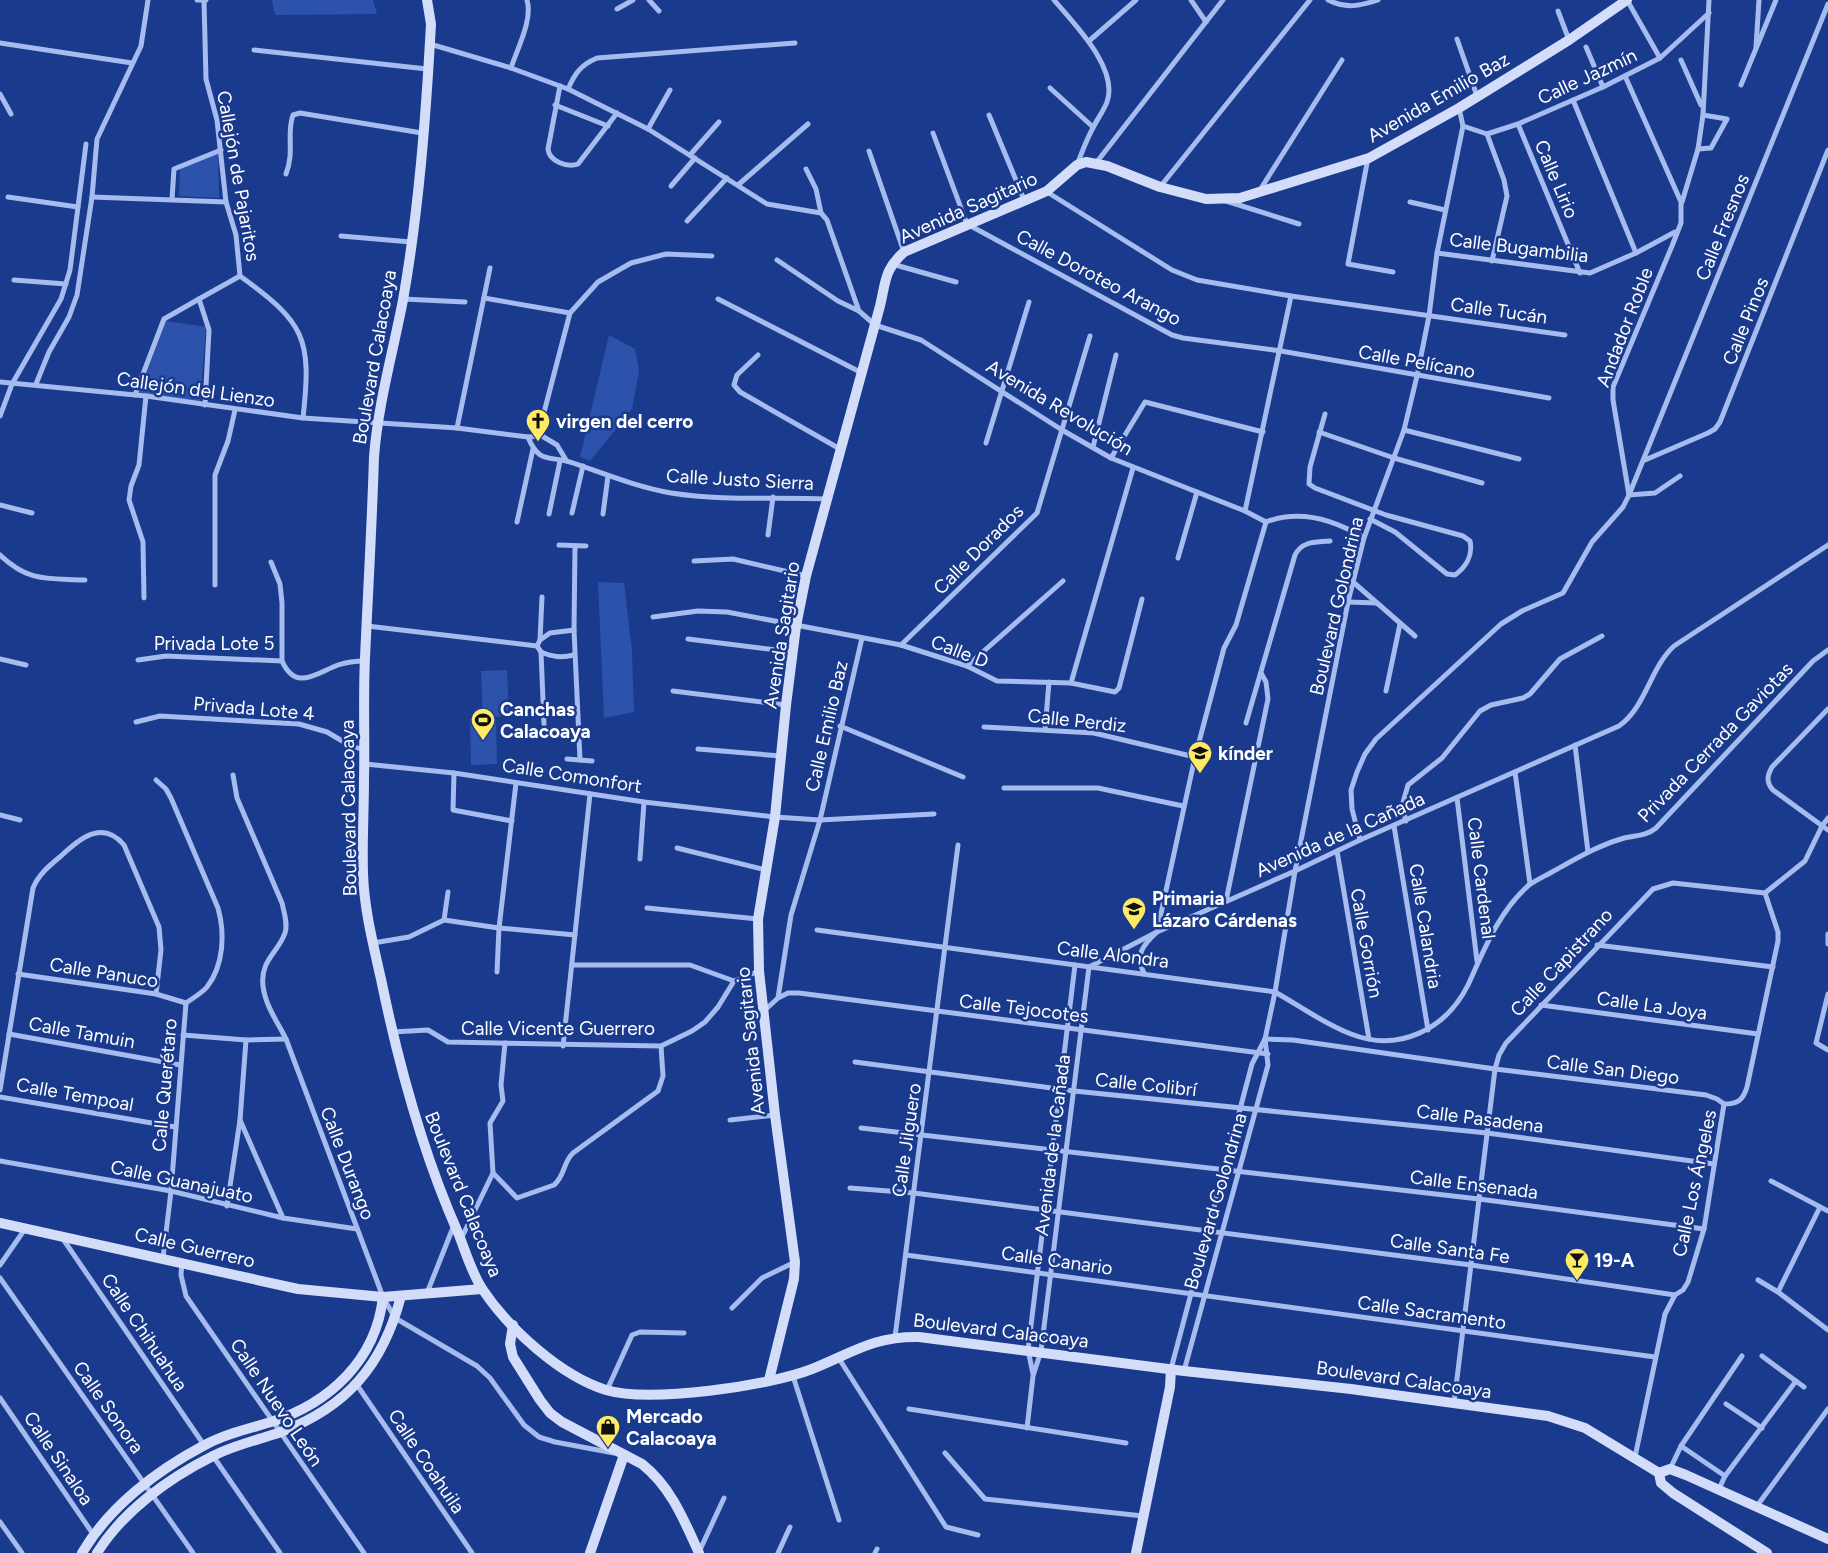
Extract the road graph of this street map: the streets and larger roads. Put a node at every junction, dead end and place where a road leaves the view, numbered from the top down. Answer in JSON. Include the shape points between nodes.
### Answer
{"nodes":[{"id":1,"x":148,"y":0,"type":"edge"},
{"id":2,"x":196,"y":0,"type":"edge"},
{"id":3,"x":427,"y":0,"type":"edge"},
{"id":4,"x":527,"y":0,"type":"edge"},
{"id":5,"x":633,"y":0,"type":"edge"},
{"id":6,"x":649,"y":0,"type":"edge"},
{"id":7,"x":1054,"y":0,"type":"edge"},
{"id":8,"x":1136,"y":0,"type":"edge"},
{"id":9,"x":1191,"y":0,"type":"edge"},
{"id":10,"x":1223,"y":0,"type":"edge"},
{"id":11,"x":1310,"y":0,"type":"edge"},
{"id":12,"x":1328,"y":0,"type":"edge"},
{"id":13,"x":1378,"y":0,"type":"edge"},
{"id":14,"x":1627,"y":0,"type":"edge"},
{"id":15,"x":1709,"y":0,"type":"edge"},
{"id":16,"x":1759,"y":0,"type":"edge"},
{"id":17,"x":1776,"y":0,"type":"edge"},
{"id":18,"x":205,"y":1,"type":"edge"},
{"id":19,"x":1828,"y":4,"type":"edge"},
{"id":20,"x":617,"y":9,"type":"dead end"},
{"id":21,"x":659,"y":11,"type":"dead end"},
{"id":22,"x":1558,"y":11,"type":"dead end"},
{"id":23,"x":1709,"y":13,"type":"junction"},
{"id":24,"x":1206,"y":22,"type":"junction"},
{"id":25,"x":1457,"y":39,"type":"dead end"},
{"id":26,"x":1569,"y":40,"type":"junction"},
{"id":27,"x":1089,"y":41,"type":"junction"},
{"id":28,"x":0,"y":43,"type":"edge"},
{"id":29,"x":795,"y":43,"type":"dead end"},
{"id":30,"x":430,"y":44,"type":"junction"},
{"id":31,"x":1586,"y":47,"type":"dead end"},
{"id":32,"x":254,"y":50,"type":"dead end"},
{"id":33,"x":1755,"y":52,"type":"junction"},
{"id":34,"x":1660,"y":58,"type":"junction"},
{"id":35,"x":1342,"y":60,"type":"dead end"},
{"id":36,"x":1681,"y":60,"type":"dead end"},
{"id":37,"x":132,"y":63,"type":"junction"},
{"id":38,"x":511,"y":68,"type":"junction"},
{"id":39,"x":427,"y":69,"type":"junction"},
{"id":40,"x":1625,"y":76,"type":"junction"},
{"id":41,"x":1741,"y":85,"type":"dead end"},
{"id":42,"x":560,"y":86,"type":"junction"},
{"id":43,"x":1603,"y":87,"type":"junction"},
{"id":44,"x":1050,"y":88,"type":"dead end"},
{"id":45,"x":568,"y":89,"type":"junction"},
{"id":46,"x":670,"y":90,"type":"dead end"},
{"id":47,"x":0,"y":94,"type":"edge"},
{"id":48,"x":1477,"y":96,"type":"junction"},
{"id":49,"x":1573,"y":100,"type":"junction"},
{"id":50,"x":555,"y":105,"type":"junction"},
{"id":51,"x":1702,"y":106,"type":"junction"},
{"id":52,"x":1459,"y":108,"type":"junction"},
{"id":53,"x":618,"y":113,"type":"junction"},
{"id":54,"x":11,"y":114,"type":"dead end"},
{"id":55,"x":989,"y":115,"type":"dead end"},
{"id":56,"x":1703,"y":115,"type":"junction"},
{"id":57,"x":719,"y":122,"type":"dead end"},
{"id":58,"x":808,"y":124,"type":"dead end"},
{"id":59,"x":1518,"y":124,"type":"junction"},
{"id":60,"x":608,"y":126,"type":"junction"},
{"id":61,"x":1463,"y":126,"type":"junction"},
{"id":62,"x":1093,"y":127,"type":"junction"},
{"id":63,"x":648,"y":128,"type":"junction"},
{"id":64,"x":422,"y":133,"type":"junction"},
{"id":65,"x":933,"y":133,"type":"dead end"},
{"id":66,"x":1487,"y":134,"type":"junction"},
{"id":67,"x":86,"y":144,"type":"dead end"},
{"id":68,"x":1698,"y":149,"type":"junction"},
{"id":69,"x":221,"y":150,"type":"junction"},
{"id":70,"x":1828,"y":150,"type":"edge"},
{"id":71,"x":869,"y":151,"type":"dead end"},
{"id":72,"x":693,"y":157,"type":"junction"},
{"id":73,"x":1368,"y":158,"type":"junction"},
{"id":74,"x":1096,"y":163,"type":"junction"},
{"id":75,"x":1077,"y":165,"type":"junction"},
{"id":76,"x":806,"y":168,"type":"dead end"},
{"id":77,"x":286,"y":174,"type":"dead end"},
{"id":78,"x":727,"y":178,"type":"junction"},
{"id":79,"x":738,"y":185,"type":"junction"},
{"id":80,"x":671,"y":186,"type":"dead end"},
{"id":81,"x":1160,"y":187,"type":"junction"},
{"id":82,"x":1047,"y":191,"type":"junction"},
{"id":83,"x":1258,"y":193,"type":"junction"},
{"id":84,"x":8,"y":197,"type":"dead end"},
{"id":85,"x":92,"y":197,"type":"junction"},
{"id":86,"x":172,"y":199,"type":"junction"},
{"id":87,"x":1224,"y":200,"type":"junction"},
{"id":88,"x":226,"y":202,"type":"junction"},
{"id":89,"x":1024,"y":202,"type":"junction"},
{"id":90,"x":1410,"y":202,"type":"dead end"},
{"id":91,"x":1681,"y":202,"type":"junction"},
{"id":92,"x":78,"y":207,"type":"junction"},
{"id":93,"x":1445,"y":210,"type":"junction"},
{"id":94,"x":821,"y":212,"type":"junction"},
{"id":95,"x":687,"y":221,"type":"dead end"},
{"id":96,"x":967,"y":224,"type":"junction"},
{"id":97,"x":1299,"y":224,"type":"dead end"},
{"id":98,"x":1677,"y":230,"type":"junction"},
{"id":99,"x":341,"y":236,"type":"dead end"},
{"id":100,"x":411,"y":242,"type":"junction"},
{"id":101,"x":904,"y":252,"type":"junction"},
{"id":102,"x":1437,"y":253,"type":"junction"},
{"id":103,"x":1636,"y":253,"type":"junction"},
{"id":104,"x":712,"y":256,"type":"dead end"},
{"id":105,"x":777,"y":260,"type":"dead end"},
{"id":106,"x":1492,"y":261,"type":"junction"},
{"id":107,"x":891,"y":264,"type":"junction"},
{"id":108,"x":490,"y":268,"type":"dead end"},
{"id":109,"x":1393,"y":272,"type":"dead end"},
{"id":110,"x":1580,"y":273,"type":"junction"},
{"id":111,"x":240,"y":276,"type":"junction"},
{"id":112,"x":14,"y":280,"type":"dead end"},
{"id":113,"x":956,"y":282,"type":"dead end"},
{"id":114,"x":66,"y":284,"type":"junction"},
{"id":115,"x":1291,"y":296,"type":"junction"},
{"id":116,"x":484,"y":298,"type":"junction"},
{"id":117,"x":199,"y":299,"type":"junction"},
{"id":118,"x":403,"y":299,"type":"junction"},
{"id":119,"x":718,"y":299,"type":"dead end"},
{"id":120,"x":465,"y":302,"type":"dead end"},
{"id":121,"x":1029,"y":302,"type":"dead end"},
{"id":122,"x":859,"y":310,"type":"junction"},
{"id":123,"x":570,"y":313,"type":"junction"},
{"id":124,"x":1429,"y":316,"type":"junction"},
{"id":125,"x":875,"y":326,"type":"junction"},
{"id":126,"x":1565,"y":335,"type":"dead end"},
{"id":127,"x":1090,"y":336,"type":"dead end"},
{"id":128,"x":1281,"y":351,"type":"junction"},
{"id":129,"x":758,"y":355,"type":"dead end"},
{"id":130,"x":1116,"y":356,"type":"dead end"},
{"id":131,"x":862,"y":373,"type":"junction"},
{"id":132,"x":1417,"y":376,"type":"junction"},
{"id":133,"x":0,"y":382,"type":"edge"},
{"id":134,"x":12,"y":384,"type":"junction"},
{"id":135,"x":36,"y":384,"type":"junction"},
{"id":136,"x":1001,"y":391,"type":"junction"},
{"id":137,"x":135,"y":395,"type":"junction"},
{"id":138,"x":146,"y":396,"type":"junction"},
{"id":139,"x":1549,"y":398,"type":"dead end"},
{"id":140,"x":204,"y":405,"type":"junction"},
{"id":141,"x":235,"y":410,"type":"junction"},
{"id":142,"x":1325,"y":414,"type":"dead end"},
{"id":143,"x":0,"y":416,"type":"edge"},
{"id":144,"x":303,"y":418,"type":"junction"},
{"id":145,"x":542,"y":420,"type":"dead end"},
{"id":146,"x":377,"y":424,"type":"junction"},
{"id":147,"x":457,"y":428,"type":"junction"},
{"id":148,"x":1062,"y":430,"type":"junction"},
{"id":149,"x":1404,"y":430,"type":"junction"},
{"id":150,"x":1262,"y":432,"type":"junction"},
{"id":151,"x":1319,"y":432,"type":"junction"},
{"id":152,"x":528,"y":437,"type":"junction"},
{"id":153,"x":986,"y":443,"type":"dead end"},
{"id":154,"x":1093,"y":447,"type":"junction"},
{"id":155,"x":533,"y":449,"type":"junction"},
{"id":156,"x":840,"y":449,"type":"junction"},
{"id":157,"x":1111,"y":458,"type":"junction"},
{"id":158,"x":1394,"y":458,"type":"junction"},
{"id":159,"x":1519,"y":459,"type":"dead end"},
{"id":160,"x":1645,"y":460,"type":"junction"},
{"id":161,"x":563,"y":461,"type":"junction"},
{"id":162,"x":583,"y":466,"type":"junction"},
{"id":163,"x":1134,"y":468,"type":"junction"},
{"id":164,"x":608,"y":476,"type":"junction"},
{"id":165,"x":1680,"y":476,"type":"dead end"},
{"id":166,"x":1482,"y":483,"type":"dead end"},
{"id":167,"x":1197,"y":492,"type":"junction"},
{"id":168,"x":1629,"y":496,"type":"junction"},
{"id":169,"x":773,"y":497,"type":"junction"},
{"id":170,"x":827,"y":499,"type":"junction"},
{"id":171,"x":0,"y":505,"type":"edge"},
{"id":172,"x":1245,"y":511,"type":"junction"},
{"id":173,"x":1373,"y":511,"type":"junction"},
{"id":174,"x":32,"y":513,"type":"dead end"},
{"id":175,"x":572,"y":513,"type":"dead end"},
{"id":176,"x":549,"y":514,"type":"dead end"},
{"id":177,"x":603,"y":514,"type":"dead end"},
{"id":178,"x":1370,"y":520,"type":"junction"},
{"id":179,"x":1263,"y":521,"type":"junction"},
{"id":180,"x":517,"y":522,"type":"dead end"},
{"id":181,"x":768,"y":535,"type":"dead end"},
{"id":182,"x":1364,"y":538,"type":"junction"},
{"id":183,"x":1330,"y":540,"type":"dead end"},
{"id":184,"x":560,"y":545,"type":"dead end"},
{"id":185,"x":1828,"y":545,"type":"edge"},
{"id":186,"x":575,"y":546,"type":"junction"},
{"id":187,"x":586,"y":546,"type":"dead end"},
{"id":188,"x":0,"y":555,"type":"edge"},
{"id":189,"x":1178,"y":558,"type":"dead end"},
{"id":190,"x":694,"y":560,"type":"dead end"},
{"id":191,"x":271,"y":562,"type":"dead end"},
{"id":192,"x":806,"y":576,"type":"junction"},
{"id":193,"x":85,"y":580,"type":"dead end"},
{"id":194,"x":1063,"y":581,"type":"dead end"},
{"id":195,"x":1353,"y":582,"type":"junction"},
{"id":196,"x":215,"y":586,"type":"dead end"},
{"id":197,"x":542,"y":597,"type":"dead end"},
{"id":198,"x":144,"y":598,"type":"dead end"},
{"id":199,"x":1142,"y":598,"type":"dead end"},
{"id":200,"x":1348,"y":602,"type":"junction"},
{"id":201,"x":1377,"y":603,"type":"junction"},
{"id":202,"x":653,"y":617,"type":"dead end"},
{"id":203,"x":1400,"y":624,"type":"junction"},
{"id":204,"x":367,"y":626,"type":"junction"},
{"id":205,"x":796,"y":626,"type":"junction"},
{"id":206,"x":574,"y":630,"type":"junction"},
{"id":207,"x":1415,"y":636,"type":"dead end"},
{"id":208,"x":1602,"y":636,"type":"dead end"},
{"id":209,"x":862,"y":638,"type":"junction"},
{"id":210,"x":688,"y":639,"type":"dead end"},
{"id":211,"x":540,"y":640,"type":"junction"},
{"id":212,"x":537,"y":646,"type":"junction"},
{"id":213,"x":901,"y":646,"type":"junction"},
{"id":214,"x":1828,"y":650,"type":"edge"},
{"id":215,"x":541,"y":652,"type":"junction"},
{"id":216,"x":793,"y":652,"type":"junction"},
{"id":217,"x":574,"y":655,"type":"junction"},
{"id":218,"x":0,"y":659,"type":"edge"},
{"id":219,"x":138,"y":660,"type":"dead end"},
{"id":220,"x":282,"y":661,"type":"junction"},
{"id":221,"x":365,"y":661,"type":"junction"},
{"id":222,"x":26,"y":665,"type":"dead end"},
{"id":223,"x":967,"y":666,"type":"junction"},
{"id":224,"x":1261,"y":673,"type":"junction"},
{"id":225,"x":1049,"y":682,"type":"junction"},
{"id":226,"x":1070,"y":684,"type":"junction"},
{"id":227,"x":673,"y":691,"type":"dead end"},
{"id":228,"x":1386,"y":691,"type":"dead end"},
{"id":229,"x":786,"y":705,"type":"junction"},
{"id":230,"x":1828,"y":709,"type":"edge"},
{"id":231,"x":136,"y":722,"type":"dead end"},
{"id":232,"x":1246,"y":723,"type":"dead end"},
{"id":233,"x":544,"y":724,"type":"dead end"},
{"id":234,"x":840,"y":726,"type":"junction"},
{"id":235,"x":984,"y":727,"type":"dead end"},
{"id":236,"x":1045,"y":730,"type":"junction"},
{"id":237,"x":1575,"y":745,"type":"junction"},
{"id":238,"x":698,"y":749,"type":"dead end"},
{"id":239,"x":364,"y":750,"type":"junction"},
{"id":240,"x":782,"y":756,"type":"junction"},
{"id":241,"x":1195,"y":757,"type":"junction"},
{"id":242,"x":568,"y":759,"type":"dead end"},
{"id":243,"x":580,"y":760,"type":"junction"},
{"id":244,"x":592,"y":761,"type":"dead end"},
{"id":245,"x":365,"y":764,"type":"junction"},
{"id":246,"x":1515,"y":772,"type":"junction"},
{"id":247,"x":454,"y":773,"type":"junction"},
{"id":248,"x":233,"y":775,"type":"dead end"},
{"id":249,"x":963,"y":777,"type":"dead end"},
{"id":250,"x":156,"y":780,"type":"dead end"},
{"id":251,"x":516,"y":783,"type":"junction"},
{"id":252,"x":1004,"y":788,"type":"dead end"},
{"id":253,"x":590,"y":794,"type":"junction"},
{"id":254,"x":1457,"y":798,"type":"junction"},
{"id":255,"x":644,"y":802,"type":"junction"},
{"id":256,"x":1183,"y":806,"type":"junction"},
{"id":257,"x":934,"y":814,"type":"dead end"},
{"id":258,"x":0,"y":815,"type":"edge"},
{"id":259,"x":775,"y":817,"type":"junction"},
{"id":260,"x":1828,"y":818,"type":"edge"},
{"id":261,"x":20,"y":820,"type":"dead end"},
{"id":262,"x":820,"y":820,"type":"junction"},
{"id":263,"x":512,"y":821,"type":"junction"},
{"id":264,"x":1406,"y":821,"type":"junction"},
{"id":265,"x":1394,"y":826,"type":"junction"},
{"id":266,"x":1822,"y":826,"type":"junction"},
{"id":267,"x":1828,"y":830,"type":"edge"},
{"id":268,"x":1360,"y":840,"type":"junction"},
{"id":269,"x":958,"y":845,"type":"dead end"},
{"id":270,"x":678,"y":848,"type":"dead end"},
{"id":271,"x":1336,"y":852,"type":"junction"},
{"id":272,"x":1588,"y":852,"type":"junction"},
{"id":273,"x":640,"y":859,"type":"dead end"},
{"id":274,"x":766,"y":870,"type":"junction"},
{"id":275,"x":1295,"y":871,"type":"junction"},
{"id":276,"x":1530,"y":884,"type":"junction"},
{"id":277,"x":448,"y":892,"type":"dead end"},
{"id":278,"x":1765,"y":893,"type":"junction"},
{"id":279,"x":1226,"y":901,"type":"junction"},
{"id":280,"x":646,"y":908,"type":"dead end"},
{"id":281,"x":758,"y":919,"type":"junction"},
{"id":282,"x":444,"y":920,"type":"junction"},
{"id":283,"x":499,"y":928,"type":"junction"},
{"id":284,"x":817,"y":930,"type":"dead end"},
{"id":285,"x":1157,"y":932,"type":"junction"},
{"id":286,"x":1828,"y":934,"type":"edge"},
{"id":287,"x":575,"y":935,"type":"junction"},
{"id":288,"x":373,"y":943,"type":"junction"},
{"id":289,"x":1828,"y":944,"type":"edge"},
{"id":290,"x":1597,"y":945,"type":"junction"},
{"id":291,"x":947,"y":947,"type":"junction"},
{"id":292,"x":1478,"y":962,"type":"junction"},
{"id":293,"x":572,"y":965,"type":"junction"},
{"id":294,"x":1075,"y":965,"type":"junction"},
{"id":295,"x":1089,"y":967,"type":"junction"},
{"id":296,"x":1773,"y":967,"type":"junction"},
{"id":297,"x":759,"y":970,"type":"junction"},
{"id":298,"x":497,"y":972,"type":"dead end"},
{"id":299,"x":1144,"y":973,"type":"junction"},
{"id":300,"x":18,"y":974,"type":"junction"},
{"id":301,"x":734,"y":982,"type":"junction"},
{"id":302,"x":1275,"y":992,"type":"junction"},
{"id":303,"x":156,"y":994,"type":"junction"},
{"id":304,"x":1828,"y":994,"type":"edge"},
{"id":305,"x":778,"y":998,"type":"junction"},
{"id":306,"x":186,"y":1003,"type":"junction"},
{"id":307,"x":1541,"y":1005,"type":"junction"},
{"id":308,"x":765,"y":1010,"type":"junction"},
{"id":309,"x":938,"y":1012,"type":"junction"},
{"id":310,"x":1067,"y":1029,"type":"junction"},
{"id":311,"x":1428,"y":1030,"type":"junction"},
{"id":312,"x":1081,"y":1031,"type":"junction"},
{"id":313,"x":391,"y":1032,"type":"junction"},
{"id":314,"x":9,"y":1034,"type":"junction"},
{"id":315,"x":1758,"y":1034,"type":"junction"},
{"id":316,"x":183,"y":1035,"type":"junction"},
{"id":317,"x":286,"y":1039,"type":"junction"},
{"id":318,"x":1264,"y":1039,"type":"junction"},
{"id":319,"x":1369,"y":1039,"type":"junction"},
{"id":320,"x":246,"y":1040,"type":"junction"},
{"id":321,"x":505,"y":1043,"type":"junction"},
{"id":322,"x":564,"y":1046,"type":"junction"},
{"id":323,"x":662,"y":1046,"type":"junction"},
{"id":324,"x":1828,"y":1050,"type":"edge"},
{"id":325,"x":1257,"y":1052,"type":"junction"},
{"id":326,"x":1268,"y":1054,"type":"junction"},
{"id":327,"x":855,"y":1062,"type":"dead end"},
{"id":328,"x":180,"y":1065,"type":"junction"},
{"id":329,"x":1495,"y":1069,"type":"junction"},
{"id":330,"x":930,"y":1072,"type":"junction"},
{"id":331,"x":1060,"y":1089,"type":"junction"},
{"id":332,"x":0,"y":1090,"type":"edge"},
{"id":333,"x":1074,"y":1091,"type":"junction"},
{"id":334,"x":0,"y":1097,"type":"edge"},
{"id":335,"x":1724,"y":1104,"type":"junction"},
{"id":336,"x":1240,"y":1110,"type":"junction"},
{"id":337,"x":1256,"y":1110,"type":"junction"},
{"id":338,"x":775,"y":1115,"type":"junction"},
{"id":339,"x":240,"y":1120,"type":"junction"},
{"id":340,"x":730,"y":1120,"type":"dead end"},
{"id":341,"x":175,"y":1127,"type":"junction"},
{"id":342,"x":861,"y":1128,"type":"dead end"},
{"id":343,"x":1487,"y":1133,"type":"junction"},
{"id":344,"x":922,"y":1134,"type":"junction"},
{"id":345,"x":1052,"y":1151,"type":"junction"},
{"id":346,"x":1066,"y":1153,"type":"junction"},
{"id":347,"x":0,"y":1160,"type":"edge"},
{"id":348,"x":1714,"y":1164,"type":"junction"},
{"id":349,"x":1224,"y":1171,"type":"junction"},
{"id":350,"x":1239,"y":1172,"type":"junction"},
{"id":351,"x":493,"y":1173,"type":"junction"},
{"id":352,"x":1771,"y":1181,"type":"dead end"},
{"id":353,"x":850,"y":1188,"type":"dead end"},
{"id":354,"x":170,"y":1191,"type":"junction"},
{"id":355,"x":914,"y":1193,"type":"junction"},
{"id":356,"x":1479,"y":1200,"type":"junction"},
{"id":357,"x":227,"y":1206,"type":"junction"},
{"id":358,"x":1820,"y":1207,"type":"junction"},
{"id":359,"x":1045,"y":1210,"type":"junction"},
{"id":360,"x":1828,"y":1211,"type":"edge"},
{"id":361,"x":1058,"y":1212,"type":"junction"},
{"id":362,"x":283,"y":1218,"type":"junction"},
{"id":363,"x":0,"y":1223,"type":"edge"},
{"id":364,"x":454,"y":1225,"type":"junction"},
{"id":365,"x":25,"y":1228,"type":"junction"},
{"id":366,"x":358,"y":1229,"type":"junction"},
{"id":367,"x":1704,"y":1229,"type":"junction"},
{"id":368,"x":1207,"y":1232,"type":"junction"},
{"id":369,"x":1221,"y":1234,"type":"junction"},
{"id":370,"x":61,"y":1236,"type":"junction"},
{"id":371,"x":461,"y":1240,"type":"junction"},
{"id":372,"x":906,"y":1255,"type":"junction"},
{"id":373,"x":163,"y":1258,"type":"junction"},
{"id":374,"x":182,"y":1262,"type":"junction"},
{"id":375,"x":795,"y":1262,"type":"junction"},
{"id":376,"x":0,"y":1265,"type":"edge"},
{"id":377,"x":1471,"y":1265,"type":"junction"},
{"id":378,"x":1038,"y":1272,"type":"junction"},
{"id":379,"x":1050,"y":1274,"type":"junction"},
{"id":380,"x":0,"y":1278,"type":"edge"},
{"id":381,"x":1758,"y":1280,"type":"dead end"},
{"id":382,"x":482,"y":1289,"type":"junction"},
{"id":383,"x":1778,"y":1292,"type":"junction"},
{"id":384,"x":427,"y":1293,"type":"junction"},
{"id":385,"x":1190,"y":1294,"type":"junction"},
{"id":386,"x":1675,"y":1295,"type":"junction"},
{"id":387,"x":401,"y":1296,"type":"junction"},
{"id":388,"x":1204,"y":1296,"type":"junction"},
{"id":389,"x":383,"y":1297,"type":"junction"},
{"id":390,"x":732,"y":1308,"type":"dead end"},
{"id":391,"x":395,"y":1318,"type":"junction"},
{"id":392,"x":513,"y":1325,"type":"junction"},
{"id":393,"x":1828,"y":1330,"type":"edge"},
{"id":394,"x":1463,"y":1331,"type":"junction"},
{"id":395,"x":684,"y":1333,"type":"dead end"},
{"id":396,"x":895,"y":1337,"type":"junction"},
{"id":397,"x":1028,"y":1350,"type":"junction"},
{"id":398,"x":1040,"y":1351,"type":"junction"},
{"id":399,"x":1742,"y":1356,"type":"dead end"},
{"id":400,"x":1762,"y":1356,"type":"dead end"},
{"id":401,"x":838,"y":1357,"type":"junction"},
{"id":402,"x":1655,"y":1357,"type":"junction"},
{"id":403,"x":1171,"y":1369,"type":"junction"},
{"id":404,"x":1184,"y":1371,"type":"junction"},
{"id":405,"x":792,"y":1375,"type":"junction"},
{"id":406,"x":1033,"y":1376,"type":"junction"},
{"id":407,"x":769,"y":1380,"type":"junction"},
{"id":408,"x":1796,"y":1381,"type":"junction"},
{"id":409,"x":357,"y":1385,"type":"junction"},
{"id":410,"x":1170,"y":1387,"type":"junction"},
{"id":411,"x":1804,"y":1387,"type":"dead end"},
{"id":412,"x":607,"y":1390,"type":"junction"},
{"id":413,"x":0,"y":1398,"type":"edge"},
{"id":414,"x":1454,"y":1403,"type":"junction"},
{"id":415,"x":1726,"y":1404,"type":"dead end"},
{"id":416,"x":909,"y":1409,"type":"dead end"},
{"id":417,"x":1828,"y":1409,"type":"edge"},
{"id":418,"x":272,"y":1422,"type":"junction"},
{"id":419,"x":1027,"y":1428,"type":"junction"},
{"id":420,"x":1762,"y":1428,"type":"junction"},
{"id":421,"x":279,"y":1433,"type":"junction"},
{"id":422,"x":1126,"y":1443,"type":"dead end"},
{"id":423,"x":204,"y":1446,"type":"junction"},
{"id":424,"x":1681,"y":1446,"type":"junction"},
{"id":425,"x":945,"y":1453,"type":"dead end"},
{"id":426,"x":624,"y":1455,"type":"junction"},
{"id":427,"x":213,"y":1456,"type":"junction"},
{"id":428,"x":1635,"y":1457,"type":"junction"},
{"id":429,"x":1670,"y":1470,"type":"junction"},
{"id":430,"x":1658,"y":1473,"type":"junction"},
{"id":431,"x":1725,"y":1476,"type":"junction"},
{"id":432,"x":145,"y":1484,"type":"junction"},
{"id":433,"x":1719,"y":1489,"type":"junction"},
{"id":434,"x":152,"y":1495,"type":"junction"},
{"id":435,"x":724,"y":1498,"type":"dead end"},
{"id":436,"x":1757,"y":1506,"type":"junction"},
{"id":437,"x":1144,"y":1516,"type":"junction"},
{"id":438,"x":839,"y":1520,"type":"dead end"},
{"id":439,"x":0,"y":1522,"type":"edge"},
{"id":440,"x":790,"y":1527,"type":"dead end"},
{"id":441,"x":93,"y":1534,"type":"junction"},
{"id":442,"x":978,"y":1535,"type":"dead end"},
{"id":443,"x":1828,"y":1539,"type":"edge"},
{"id":444,"x":102,"y":1551,"type":"edge"},
{"id":445,"x":22,"y":1553,"type":"edge"},
{"id":446,"x":82,"y":1553,"type":"edge"},
{"id":447,"x":193,"y":1553,"type":"edge"},
{"id":448,"x":280,"y":1553,"type":"edge"},
{"id":449,"x":364,"y":1553,"type":"edge"},
{"id":450,"x":472,"y":1553,"type":"edge"},
{"id":451,"x":590,"y":1553,"type":"edge"},
{"id":452,"x":699,"y":1553,"type":"edge"},
{"id":453,"x":778,"y":1553,"type":"edge"},
{"id":454,"x":1136,"y":1553,"type":"edge"},
{"id":455,"x":1767,"y":1553,"type":"edge"}],
"edges":[{"from":1,"to":37,"type":"street","via":[[144,34]]},
{"from":2,"to":18,"type":"street"},
{"from":3,"to":30,"type":"street","name":"Boulevard Calacoaya"},
{"from":4,"to":38,"type":"street","via":[[527,20]]},
{"from":5,"to":20,"type":"street"},
{"from":6,"to":21,"type":"street"},
{"from":7,"to":27,"type":"street"},
{"from":8,"to":27,"type":"street"},
{"from":9,"to":24,"type":"street"},
{"from":10,"to":24,"type":"street"},
{"from":11,"to":81,"type":"street"},
{"from":12,"to":13,"type":"street","via":[[1356,7]]},
{"from":14,"to":26,"type":"street","name":"Avenida Emilio Baz"},
{"from":14,"to":34,"type":"street"},
{"from":15,"to":23,"type":"street"},
{"from":16,"to":33,"type":"street"},
{"from":17,"to":33,"type":"street"},
{"from":18,"to":69,"type":"street","name":"Callejón de Pajaritos","via":[[205,69]]},
{"from":19,"to":160,"type":"street","name":"Calle Fresnos"},
{"from":22,"to":26,"type":"street"},
{"from":23,"to":34,"type":"street","name":"Calle Jazmín"},
{"from":23,"to":51,"type":"street"},
{"from":24,"to":74,"type":"street"},
{"from":25,"to":48,"type":"street"},
{"from":26,"to":48,"type":"street","name":"Avenida Emilio Baz"},
{"from":27,"to":62,"type":"street","via":[[1108,83],[1109,93]]},
{"from":28,"to":37,"type":"street"},
{"from":29,"to":45,"type":"street","via":[[597,58],[574,73]]},
{"from":30,"to":38,"type":"street"},
{"from":30,"to":39,"type":"street","name":"Boulevard Calacoaya"},
{"from":31,"to":43,"type":"street"},
{"from":32,"to":39,"type":"street"},
{"from":33,"to":41,"type":"street"},
{"from":34,"to":40,"type":"street","name":"Calle Jazmín"},
{"from":35,"to":83,"type":"street"},
{"from":36,"to":51,"type":"street"},
{"from":37,"to":85,"type":"street","via":[[97,139]]},
{"from":38,"to":42,"type":"street"},
{"from":39,"to":64,"type":"street","name":"Boulevard Calacoaya"},
{"from":40,"to":43,"type":"street","name":"Calle Jazmín"},
{"from":40,"to":91,"type":"street"},
{"from":42,"to":45,"type":"street"},
{"from":42,"to":50,"type":"street"},
{"from":43,"to":49,"type":"street","name":"Calle Jazmín"},
{"from":44,"to":62,"type":"street"},
{"from":45,"to":53,"type":"street"},
{"from":46,"to":63,"type":"street"},
{"from":47,"to":54,"type":"street"},
{"from":48,"to":52,"type":"street","name":"Avenida Emilio Baz"},
{"from":49,"to":59,"type":"street","name":"Calle Jazmín"},
{"from":49,"to":103,"type":"street"},
{"from":50,"to":60,"type":"street"},
{"from":50,"to":60,"type":"street","via":[[548,149],[555,160],[578,164]]},
{"from":51,"to":56,"type":"street"},
{"from":52,"to":61,"type":"street"},
{"from":52,"to":73,"type":"street","name":"Avenida Emilio Baz"},
{"from":53,"to":60,"type":"street"},
{"from":53,"to":63,"type":"street"},
{"from":55,"to":89,"type":"street"},
{"from":56,"to":68,"type":"street"},
{"from":56,"to":68,"type":"street","via":[[1728,119],[1711,148]]},
{"from":57,"to":72,"type":"street"},
{"from":58,"to":79,"type":"street"},
{"from":59,"to":66,"type":"street","name":"Calle Jazmín"},
{"from":59,"to":110,"type":"street","name":"Calle Lirio"},
{"from":61,"to":66,"type":"street"},
{"from":61,"to":93,"type":"street","name":"Boulevard Golondrina"},
{"from":62,"to":75,"type":"street"},
{"from":63,"to":72,"type":"street"},
{"from":64,"to":77,"type":"street","via":[[300,113],[293,115],[290,122],[292,153]]},
{"from":64,"to":100,"type":"street","name":"Boulevard Calacoaya"},
{"from":65,"to":96,"type":"street"},
{"from":66,"to":106,"type":"street","via":[[1507,196]]},
{"from":67,"to":92,"type":"street"},
{"from":68,"to":91,"type":"street"},
{"from":69,"to":86,"type":"street","via":[[174,169]]},
{"from":69,"to":88,"type":"street","name":"Callejón de Pajaritos"},
{"from":70,"to":160,"type":"street","name":"Calle Pinos","via":[[1720,422],[1708,433]]},
{"from":71,"to":101,"type":"street"},
{"from":72,"to":78,"type":"street"},
{"from":72,"to":80,"type":"street"},
{"from":73,"to":83,"type":"street","name":"Avenida Emilio Baz"},
{"from":73,"to":109,"type":"street","via":[[1348,264]]},
{"from":74,"to":75,"type":"street"},
{"from":74,"to":81,"type":"street"},
{"from":75,"to":82,"type":"street","name":"Avenida Sagitario"},
{"from":76,"to":94,"type":"street","via":[[816,189]]},
{"from":78,"to":79,"type":"street"},
{"from":78,"to":95,"type":"street"},
{"from":79,"to":94,"type":"street","via":[[767,204]]},
{"from":81,"to":87,"type":"street","via":[[1206,199]]},
{"from":82,"to":89,"type":"street","name":"Avenida Sagitario"},
{"from":82,"to":115,"type":"street","name":"Calle Tucán","via":[[1183,276]]},
{"from":83,"to":87,"type":"street","name":"Avenida Emilio Baz"},
{"from":84,"to":92,"type":"street"},
{"from":85,"to":86,"type":"street"},
{"from":85,"to":135,"type":"street","via":[[77,295]]},
{"from":86,"to":88,"type":"street"},
{"from":87,"to":97,"type":"street"},
{"from":88,"to":111,"type":"street","name":"Callejón de Pajaritos","via":[[236,235]]},
{"from":89,"to":96,"type":"street","name":"Avenida Sagitario"},
{"from":90,"to":93,"type":"street"},
{"from":91,"to":98,"type":"street","name":"Andador Roble","via":[[1681,223]]},
{"from":92,"to":114,"type":"street"},
{"from":93,"to":102,"type":"street","name":"Boulevard Golondrina"},
{"from":94,"to":122,"type":"street","via":[[827,220]]},
{"from":96,"to":101,"type":"street","name":"Avenida Sagitario"},
{"from":96,"to":128,"type":"street","name":"Calle Doroteo Arango","via":[[1172,335]]},
{"from":98,"to":103,"type":"street","name":"Calle Bugambilia","via":[[1672,236]]},
{"from":98,"to":168,"type":"street","name":"Andador Roble","via":[[1613,387]]},
{"from":99,"to":100,"type":"street"},
{"from":100,"to":118,"type":"street","name":"Boulevard Calacoaya"},
{"from":101,"to":107,"type":"street","name":"Avenida Sagitario"},
{"from":102,"to":106,"type":"street","name":"Calle Bugambilia"},
{"from":102,"to":124,"type":"street","name":"Boulevard Golondrina"},
{"from":103,"to":110,"type":"street","name":"Calle Bugambilia","via":[[1597,271]]},
{"from":104,"to":123,"type":"street","via":[[666,254],[632,263],[598,282]]},
{"from":105,"to":122,"type":"street","via":[[838,302]]},
{"from":106,"to":110,"type":"street","name":"Calle Bugambilia"},
{"from":107,"to":113,"type":"street"},
{"from":107,"to":125,"type":"street","name":"Avenida Sagitario"},
{"from":108,"to":116,"type":"street"},
{"from":111,"to":117,"type":"street"},
{"from":111,"to":144,"type":"street","name":"Callejón de Pajaritos","via":[[285,310],[300,334],[307,358]]},
{"from":112,"to":114,"type":"street"},
{"from":114,"to":134,"type":"street","via":[[61,299]]},
{"from":115,"to":124,"type":"street","name":"Calle Tucán"},
{"from":115,"to":128,"type":"street"},
{"from":116,"to":123,"type":"street"},
{"from":116,"to":147,"type":"street"},
{"from":117,"to":137,"type":"street","via":[[164,320]]},
{"from":117,"to":140,"type":"street","via":[[209,330]]},
{"from":118,"to":120,"type":"street"},
{"from":118,"to":146,"type":"street","name":"Boulevard Calacoaya"},
{"from":119,"to":131,"type":"street"},
{"from":121,"to":136,"type":"street"},
{"from":122,"to":125,"type":"street"},
{"from":123,"to":145,"type":"street"},
{"from":124,"to":126,"type":"street","name":"Calle Tucán"},
{"from":124,"to":132,"type":"street","name":"Boulevard Golondrina"},
{"from":125,"to":131,"type":"street","name":"Avenida Sagitario"},
{"from":125,"to":136,"type":"street","name":"Avenida Revolución","via":[[921,340]]},
{"from":127,"to":148,"type":"street","name":"Calle Dorados"},
{"from":128,"to":132,"type":"street","name":"Calle Pelícano"},
{"from":128,"to":150,"type":"street"},
{"from":129,"to":156,"type":"street","via":[[737,375],[734,385],[740,392]]},
{"from":130,"to":154,"type":"street"},
{"from":131,"to":156,"type":"street","name":"Avenida Sagitario"},
{"from":132,"to":139,"type":"street","name":"Calle Pelícano"},
{"from":132,"to":149,"type":"street","name":"Boulevard Golondrina"},
{"from":133,"to":134,"type":"street","name":"Callejón del Lienzo"},
{"from":134,"to":135,"type":"street","name":"Callejón del Lienzo"},
{"from":134,"to":143,"type":"street"},
{"from":135,"to":137,"type":"street","name":"Callejón del Lienzo"},
{"from":136,"to":148,"type":"street","name":"Avenida Revolución"},
{"from":136,"to":153,"type":"street"},
{"from":137,"to":138,"type":"street","name":"Callejón del Lienzo"},
{"from":138,"to":140,"type":"street","name":"Callejón del Lienzo"},
{"from":138,"to":198,"type":"street","via":[[139,465],[128,500],[143,542]]},
{"from":140,"to":141,"type":"street","name":"Callejón del Lienzo"},
{"from":141,"to":144,"type":"street","name":"Callejón del Lienzo"},
{"from":141,"to":196,"type":"street","via":[[230,435],[215,475]]},
{"from":142,"to":151,"type":"street"},
{"from":144,"to":146,"type":"street","name":"Callejón del Lienzo"},
{"from":146,"to":147,"type":"street"},
{"from":146,"to":204,"type":"street","name":"Boulevard Calacoaya"},
{"from":147,"to":152,"type":"street"},
{"from":148,"to":154,"type":"street","name":"Avenida Revolución"},
{"from":148,"to":213,"type":"street","name":"Calle Dorados","via":[[1037,513]]},
{"from":149,"to":158,"type":"street","name":"Boulevard Golondrina"},
{"from":149,"to":159,"type":"street"},
{"from":150,"to":157,"type":"street","via":[[1145,402]]},
{"from":150,"to":172,"type":"street"},
{"from":151,"to":158,"type":"street"},
{"from":151,"to":173,"type":"street","via":[[1309,484]]},
{"from":152,"to":155,"type":"street"},
{"from":152,"to":161,"type":"street","via":[[550,439],[557,445]]},
{"from":154,"to":157,"type":"street","name":"Avenida Revolución"},
{"from":155,"to":161,"type":"street","name":"Calle Justo Sierra","via":[[538,455]]},
{"from":155,"to":180,"type":"street"},
{"from":156,"to":170,"type":"street","name":"Avenida Sagitario"},
{"from":157,"to":163,"type":"street","name":"Avenida Revolución"},
{"from":158,"to":166,"type":"street"},
{"from":158,"to":173,"type":"street","name":"Boulevard Golondrina"},
{"from":160,"to":168,"type":"street","name":"Calle Fresnos"},
{"from":161,"to":162,"type":"street","name":"Calle Justo Sierra"},
{"from":161,"to":176,"type":"street"},
{"from":162,"to":164,"type":"street","name":"Calle Justo Sierra"},
{"from":162,"to":175,"type":"street"},
{"from":163,"to":167,"type":"street","name":"Avenida Revolución"},
{"from":163,"to":226,"type":"street"},
{"from":164,"to":169,"type":"street","name":"Calle Justo Sierra","via":[[672,493]]},
{"from":164,"to":177,"type":"street"},
{"from":165,"to":168,"type":"street","via":[[1655,493]]},
{"from":167,"to":172,"type":"street","name":"Avenida Revolución"},
{"from":167,"to":189,"type":"street"},
{"from":168,"to":268,"type":"street","name":"Calle Fresnos","via":[[1592,542],[1563,593],[1511,616],[1376,739],[1356,772],[1351,790],[1352,810]]},
{"from":169,"to":170,"type":"street","name":"Calle Justo Sierra"},
{"from":169,"to":181,"type":"street"},
{"from":170,"to":192,"type":"street","name":"Avenida Sagitario"},
{"from":171,"to":174,"type":"street"},
{"from":172,"to":179,"type":"street","name":"Avenida Revolución"},
{"from":173,"to":178,"type":"street","name":"Boulevard Golondrina"},
{"from":173,"to":178,"type":"street","via":[[1463,536],[1470,541],[1472,548],[1469,557],[1462,570],[1455,575],[1447,574],[1396,532]]},
{"from":178,"to":182,"type":"street","name":"Boulevard Golondrina"},
{"from":179,"to":182,"type":"street","via":[[1280,517],[1321,518]]},
{"from":179,"to":241,"type":"street","via":[[1236,625],[1227,641]]},
{"from":182,"to":195,"type":"street","name":"Boulevard Golondrina"},
{"from":183,"to":224,"type":"street","via":[[1299,547]]},
{"from":184,"to":186,"type":"street"},
{"from":185,"to":237,"type":"street","name":"Avenida de la Cañada","via":[[1674,646],[1663,658],[1627,720],[1610,731]]},
{"from":186,"to":187,"type":"street"},
{"from":186,"to":206,"type":"street"},
{"from":188,"to":193,"type":"street","via":[[14,568],[30,576]]},
{"from":190,"to":192,"type":"street","via":[[733,559]]},
{"from":191,"to":220,"type":"street","name":"Privada Lote 5","via":[[281,593]]},
{"from":192,"to":205,"type":"street","name":"Avenida Sagitario"},
{"from":194,"to":223,"type":"street"},
{"from":195,"to":200,"type":"street","name":"Boulevard Golondrina"},
{"from":195,"to":201,"type":"street"},
{"from":197,"to":211,"type":"street"},
{"from":199,"to":226,"type":"street","name":"Calle D","via":[[1119,688],[1115,692]]},
{"from":200,"to":201,"type":"street"},
{"from":200,"to":275,"type":"street","name":"Boulevard Golondrina"},
{"from":201,"to":203,"type":"street"},
{"from":202,"to":205,"type":"street","name":"Calle D","via":[[713,610]]},
{"from":203,"to":207,"type":"street"},
{"from":203,"to":228,"type":"street"},
{"from":204,"to":212,"type":"street"},
{"from":204,"to":221,"type":"street","name":"Boulevard Calacoaya"},
{"from":205,"to":209,"type":"street","name":"Calle D"},
{"from":205,"to":216,"type":"street","name":"Avenida Sagitario"},
{"from":206,"to":211,"type":"street","via":[[550,633]]},
{"from":206,"to":217,"type":"street"},
{"from":208,"to":264,"type":"street","via":[[1560,659],[1530,694],[1480,711],[1442,758],[1408,785],[1402,806]]},
{"from":209,"to":213,"type":"street","name":"Calle D"},
{"from":209,"to":234,"type":"street","name":"Calle Emilio Baz"},
{"from":210,"to":216,"type":"street"},
{"from":211,"to":212,"type":"street"},
{"from":212,"to":215,"type":"street"},
{"from":213,"to":223,"type":"street","name":"Calle D"},
{"from":214,"to":272,"type":"street","name":"Privada Cerrada Gaviotas","via":[[1656,828],[1648,834],[1622,838]]},
{"from":215,"to":217,"type":"street","via":[[552,657]]},
{"from":215,"to":233,"type":"street"},
{"from":216,"to":229,"type":"street","name":"Avenida Sagitario"},
{"from":217,"to":243,"type":"street"},
{"from":218,"to":222,"type":"street"},
{"from":219,"to":220,"type":"street","name":"Privada Lote 5","via":[[166,656]]},
{"from":220,"to":221,"type":"street","via":[[286,669],[299,679],[338,665]]},
{"from":221,"to":239,"type":"street","name":"Boulevard Calacoaya"},
{"from":223,"to":225,"type":"street","name":"Calle D","via":[[997,681]]},
{"from":224,"to":232,"type":"street"},
{"from":224,"to":279,"type":"street","via":[[1268,699]]},
{"from":225,"to":226,"type":"street","name":"Calle D"},
{"from":225,"to":236,"type":"street"},
{"from":227,"to":229,"type":"street"},
{"from":229,"to":240,"type":"street","name":"Avenida Sagitario"},
{"from":230,"to":266,"type":"street","via":[[1768,775],[1768,783],[1773,790]]},
{"from":231,"to":239,"type":"street","name":"Privada Lote 4","via":[[160,716],[299,724],[327,732]]},
{"from":234,"to":249,"type":"street"},
{"from":234,"to":262,"type":"street","name":"Calle Emilio Baz"},
{"from":235,"to":236,"type":"street","name":"Calle Perdiz"},
{"from":236,"to":241,"type":"street","name":"Calle Perdiz","via":[[1108,735]]},
{"from":237,"to":246,"type":"street","name":"Avenida de la Cañada"},
{"from":237,"to":272,"type":"street"},
{"from":238,"to":240,"type":"street"},
{"from":239,"to":245,"type":"street","name":"Boulevard Calacoaya"},
{"from":240,"to":259,"type":"street","name":"Avenida Sagitario"},
{"from":241,"to":256,"type":"street"},
{"from":242,"to":243,"type":"street"},
{"from":243,"to":244,"type":"street"},
{"from":245,"to":247,"type":"street","name":"Calle Comonfort"},
{"from":245,"to":288,"type":"street","name":"Boulevard Calacoaya","via":[[363,874]]},
{"from":246,"to":254,"type":"street","name":"Avenida de la Cañada"},
{"from":246,"to":276,"type":"street"},
{"from":247,"to":251,"type":"street","name":"Calle Comonfort"},
{"from":247,"to":263,"type":"street","via":[[453,810]]},
{"from":248,"to":317,"type":"street","name":"Calle Durango","via":[[237,798],[286,919],[285,933],[268,958],[263,985],[266,999]]},
{"from":250,"to":306,"type":"street","via":[[171,798],[218,908],[222,925],[217,970],[207,987]]},
{"from":251,"to":253,"type":"street","name":"Calle Comonfort"},
{"from":251,"to":263,"type":"street"},
{"from":252,"to":256,"type":"street","via":[[1098,788]]},
{"from":253,"to":255,"type":"street","name":"Calle Comonfort"},
{"from":253,"to":287,"type":"street"},
{"from":254,"to":264,"type":"street","name":"Avenida de la Cañada"},
{"from":254,"to":292,"type":"street","name":"Calle Cardenal"},
{"from":255,"to":259,"type":"street","name":"Calle Comonfort"},
{"from":255,"to":273,"type":"street"},
{"from":256,"to":285,"type":"street"},
{"from":257,"to":262,"type":"street","name":"Calle Comonfort"},
{"from":258,"to":261,"type":"street"},
{"from":259,"to":262,"type":"street","name":"Calle Comonfort"},
{"from":259,"to":274,"type":"street","name":"Avenida Sagitario"},
{"from":260,"to":266,"type":"street"},
{"from":262,"to":305,"type":"street","name":"Calle Emilio Baz","via":[[791,915]]},
{"from":263,"to":283,"type":"street"},
{"from":264,"to":265,"type":"street","name":"Avenida de la Cañada"},
{"from":265,"to":268,"type":"street","name":"Avenida de la Cañada"},
{"from":265,"to":311,"type":"street","name":"Calle Calandria"},
{"from":266,"to":267,"type":"street"},
{"from":266,"to":278,"type":"street","via":[[1805,861]]},
{"from":268,"to":271,"type":"street","name":"Avenida de la Cañada"},
{"from":269,"to":291,"type":"street","name":"Calle Jilguero"},
{"from":270,"to":274,"type":"street"},
{"from":271,"to":275,"type":"street","name":"Avenida de la Cañada"},
{"from":271,"to":319,"type":"street","name":"Calle Gorrión"},
{"from":272,"to":276,"type":"street","name":"Privada Cerrada Gaviotas"},
{"from":274,"to":281,"type":"street","name":"Avenida Sagitario"},
{"from":275,"to":279,"type":"street","name":"Avenida de la Cañada"},
{"from":275,"to":302,"type":"street","name":"Boulevard Golondrina"},
{"from":276,"to":292,"type":"street","via":[[1502,917]]},
{"from":277,"to":282,"type":"street"},
{"from":278,"to":290,"type":"street","name":"Calle Capistrano","via":[[1662,885],[1644,896]]},
{"from":278,"to":296,"type":"street","name":"Calle Los Ángeles","via":[[1778,932]]},
{"from":279,"to":285,"type":"street","name":"Avenida de la Cañada"},
{"from":280,"to":281,"type":"street"},
{"from":281,"to":297,"type":"street","name":"Avenida Sagitario"},
{"from":282,"to":283,"type":"street"},
{"from":282,"to":288,"type":"street","via":[[410,937]]},
{"from":283,"to":287,"type":"street"},
{"from":283,"to":298,"type":"street"},
{"from":284,"to":291,"type":"street","name":"Calle Alondra"},
{"from":285,"to":295,"type":"street","name":"Avenida de la Cañada"},
{"from":285,"to":299,"type":"street","via":[[1140,955]]},
{"from":286,"to":289,"type":"street"},
{"from":287,"to":293,"type":"street"},
{"from":288,"to":313,"type":"street","name":"Boulevard Calacoaya"},
{"from":290,"to":296,"type":"street"},
{"from":290,"to":307,"type":"street","name":"Calle Capistrano"},
{"from":291,"to":294,"type":"street","name":"Calle Alondra"},
{"from":291,"to":309,"type":"street","name":"Calle Jilguero"},
{"from":292,"to":311,"type":"street","via":[[1459,1001]]},
{"from":293,"to":301,"type":"street","via":[[690,965]]},
{"from":293,"to":322,"type":"street"},
{"from":294,"to":295,"type":"street","name":"Calle Alondra"},
{"from":294,"to":310,"type":"street","name":"Avenida de la Cañada"},
{"from":295,"to":299,"type":"street","name":"Calle Alondra"},
{"from":295,"to":312,"type":"street","name":"Avenida de la Cañada"},
{"from":296,"to":315,"type":"street","name":"Calle Los Ángeles"},
{"from":297,"to":301,"type":"street"},
{"from":297,"to":308,"type":"street","name":"Avenida Sagitario"},
{"from":299,"to":302,"type":"street","name":"Calle Alondra"},
{"from":300,"to":303,"type":"street","name":"Calle Panuco"},
{"from":300,"to":303,"type":"street","via":[[33,888],[41,873],[85,837],[108,833],[124,844],[159,928],[161,950]]},
{"from":300,"to":314,"type":"street"},
{"from":301,"to":323,"type":"street","name":"Calle Vicente Guerrero","via":[[705,1022]]},
{"from":302,"to":318,"type":"street","name":"Boulevard Golondrina"},
{"from":302,"to":319,"type":"street","via":[[1335,1028]]},
{"from":303,"to":306,"type":"street","name":"Calle Panuco"},
{"from":304,"to":324,"type":"street","via":[[1816,1043]]},
{"from":305,"to":308,"type":"street"},
{"from":305,"to":309,"type":"street","name":"Calle Tejocotes","via":[[788,993],[799,993]]},
{"from":306,"to":316,"type":"street","name":"Calle Querétaro"},
{"from":307,"to":315,"type":"street","name":"Calle La Joya"},
{"from":307,"to":329,"type":"street","name":"Calle Capistrano","via":[[1506,1043]]},
{"from":308,"to":338,"type":"street","name":"Avenida Sagitario"},
{"from":309,"to":310,"type":"street","name":"Calle Tejocotes"},
{"from":309,"to":330,"type":"street","name":"Calle Jilguero"},
{"from":310,"to":312,"type":"street","name":"Calle Tejocotes"},
{"from":310,"to":331,"type":"street","name":"Avenida de la Cañada"},
{"from":311,"to":319,"type":"street","via":[[1398,1040]]},
{"from":312,"to":325,"type":"street","name":"Calle Tejocotes"},
{"from":312,"to":333,"type":"street","name":"Avenida de la Cañada"},
{"from":313,"to":321,"type":"street","name":"Calle Vicente Guerrero","via":[[428,1030],[448,1042]]},
{"from":313,"to":364,"type":"street","name":"Boulevard Calacoaya","via":[[408,1099]]},
{"from":314,"to":328,"type":"street","name":"Calle Tamuin"},
{"from":314,"to":332,"type":"street"},
{"from":315,"to":335,"type":"street","name":"Calle Los Ángeles","via":[[1744,1097],[1736,1104]]},
{"from":316,"to":320,"type":"street"},
{"from":316,"to":328,"type":"street","name":"Calle Querétaro"},
{"from":317,"to":320,"type":"street"},
{"from":317,"to":366,"type":"street","name":"Calle Durango"},
{"from":318,"to":325,"type":"street","name":"Boulevard Golondrina"},
{"from":318,"to":326,"type":"street","name":"Boulevard Golondrina"},
{"from":318,"to":329,"type":"street","name":"Calle San Diego","via":[[1293,1040]]},
{"from":320,"to":339,"type":"street"},
{"from":321,"to":322,"type":"street","name":"Calle Vicente Guerrero"},
{"from":321,"to":351,"type":"street","via":[[501,1085],[503,1101],[490,1123]]},
{"from":322,"to":323,"type":"street","name":"Calle Vicente Guerrero"},
{"from":323,"to":351,"type":"street","via":[[663,1076],[658,1091],[567,1158],[559,1181],[554,1185],[517,1198]]},
{"from":325,"to":326,"type":"street","name":"Calle Tejocotes"},
{"from":325,"to":336,"type":"street","name":"Boulevard Golondrina"},
{"from":326,"to":337,"type":"street","name":"Boulevard Golondrina"},
{"from":327,"to":330,"type":"street","name":"Calle Colibrí"},
{"from":328,"to":341,"type":"street","name":"Calle Querétaro"},
{"from":329,"to":335,"type":"street","name":"Calle San Diego","via":[[1706,1095]]},
{"from":329,"to":343,"type":"street","name":"Calle Capistrano"},
{"from":330,"to":331,"type":"street","name":"Calle Colibrí"},
{"from":330,"to":344,"type":"street","name":"Calle Jilguero"},
{"from":331,"to":333,"type":"street","name":"Calle Colibrí"},
{"from":331,"to":345,"type":"street","name":"Avenida de la Cañada"},
{"from":333,"to":336,"type":"street","name":"Calle Colibrí"},
{"from":333,"to":346,"type":"street","name":"Avenida de la Cañada"},
{"from":334,"to":341,"type":"street","name":"Calle Tempoal"},
{"from":335,"to":348,"type":"street","name":"Calle Los Ángeles"},
{"from":336,"to":337,"type":"street","name":"Calle Pasadena"},
{"from":336,"to":349,"type":"street","name":"Boulevard Golondrina"},
{"from":337,"to":343,"type":"street","name":"Calle Pasadena"},
{"from":337,"to":350,"type":"street","name":"Boulevard Golondrina"},
{"from":338,"to":340,"type":"street"},
{"from":338,"to":375,"type":"street","name":"Avenida Sagitario"},
{"from":339,"to":357,"type":"street"},
{"from":339,"to":362,"type":"street"},
{"from":341,"to":354,"type":"street","name":"Calle Querétaro"},
{"from":342,"to":344,"type":"street","name":"Calle Ensenada"},
{"from":343,"to":348,"type":"street","name":"Calle Pasadena"},
{"from":343,"to":356,"type":"street","name":"Calle Capistrano"},
{"from":344,"to":345,"type":"street","name":"Calle Ensenada"},
{"from":344,"to":355,"type":"street","name":"Calle Jilguero"},
{"from":345,"to":346,"type":"street","name":"Calle Ensenada"},
{"from":345,"to":359,"type":"street","name":"Avenida de la Cañada"},
{"from":346,"to":349,"type":"street","name":"Calle Ensenada"},
{"from":346,"to":361,"type":"street","name":"Avenida de la Cañada"},
{"from":347,"to":354,"type":"street","name":"Calle Guanajuato"},
{"from":348,"to":367,"type":"street","name":"Calle Los Ángeles"},
{"from":349,"to":350,"type":"street","name":"Calle Ensenada"},
{"from":349,"to":368,"type":"street","name":"Boulevard Golondrina"},
{"from":350,"to":356,"type":"street","name":"Calle Ensenada"},
{"from":350,"to":369,"type":"street","name":"Boulevard Golondrina"},
{"from":351,"to":371,"type":"street"},
{"from":352,"to":358,"type":"street"},
{"from":353,"to":355,"type":"street","name":"Calle Santa Fe"},
{"from":354,"to":357,"type":"street","name":"Calle Guanajuato"},
{"from":354,"to":373,"type":"street","name":"Calle Querétaro"},
{"from":355,"to":359,"type":"street","name":"Calle Santa Fe"},
{"from":355,"to":372,"type":"street","name":"Calle Jilguero"},
{"from":356,"to":367,"type":"street","name":"Calle Ensenada"},
{"from":356,"to":377,"type":"street","name":"Calle Capistrano"},
{"from":357,"to":362,"type":"street","name":"Calle Guanajuato"},
{"from":358,"to":360,"type":"street"},
{"from":358,"to":383,"type":"street"},
{"from":359,"to":361,"type":"street","name":"Calle Santa Fe"},
{"from":359,"to":378,"type":"street","name":"Avenida de la Cañada"},
{"from":361,"to":368,"type":"street","name":"Calle Santa Fe"},
{"from":361,"to":379,"type":"street","name":"Avenida de la Cañada"},
{"from":362,"to":366,"type":"street","name":"Calle Guanajuato"},
{"from":363,"to":365,"type":"street","name":"Calle Guerrero"},
{"from":364,"to":371,"type":"street","name":"Boulevard Calacoaya"},
{"from":364,"to":384,"type":"street"},
{"from":365,"to":370,"type":"street","name":"Calle Guerrero"},
{"from":365,"to":376,"type":"street"},
{"from":366,"to":389,"type":"street","name":"Calle Durango"},
{"from":367,"to":386,"type":"street","name":"Calle Los Ángeles","via":[[1688,1282]]},
{"from":368,"to":369,"type":"street","name":"Calle Santa Fe"},
{"from":368,"to":385,"type":"street","name":"Boulevard Golondrina"},
{"from":369,"to":377,"type":"street","name":"Calle Santa Fe"},
{"from":369,"to":388,"type":"street","name":"Boulevard Golondrina"},
{"from":370,"to":373,"type":"street","name":"Calle Guerrero"},
{"from":370,"to":423,"type":"street","name":"Calle Chihuahua"},
{"from":371,"to":382,"type":"street","name":"Boulevard Calacoaya"},
{"from":372,"to":378,"type":"street","name":"Calle Canario"},
{"from":372,"to":396,"type":"street","name":"Calle Jilguero"},
{"from":373,"to":374,"type":"street","name":"Calle Guerrero"},
{"from":374,"to":389,"type":"street","name":"Calle Guerrero","via":[[298,1289]]},
{"from":374,"to":418,"type":"street","name":"Calle Nuevo León","via":[[181,1275],[186,1296]]},
{"from":375,"to":390,"type":"street","via":[[762,1278]]},
{"from":375,"to":407,"type":"street","name":"Avenida Sagitario","via":[[794,1279]]},
{"from":377,"to":386,"type":"street","name":"Calle Santa Fe"},
{"from":377,"to":394,"type":"street","name":"Calle Capistrano"},
{"from":378,"to":379,"type":"street","name":"Calle Canario"},
{"from":378,"to":397,"type":"street","name":"Avenida de la Cañada"},
{"from":379,"to":385,"type":"street","name":"Calle Canario"},
{"from":379,"to":398,"type":"street","name":"Avenida de la Cañada"},
{"from":380,"to":432,"type":"street","name":"Calle Sonora"},
{"from":381,"to":383,"type":"street"},
{"from":382,"to":384,"type":"street","name":"Calle Guerrero"},
{"from":382,"to":392,"type":"street","name":"Boulevard Calacoaya"},
{"from":383,"to":393,"type":"street"},
{"from":384,"to":387,"type":"street","name":"Calle Guerrero"},
{"from":385,"to":388,"type":"street","name":"Calle Canario"},
{"from":385,"to":403,"type":"street","name":"Boulevard Golondrina"},
{"from":386,"to":402,"type":"street","name":"Calle Los Ángeles","via":[[1664,1314]]},
{"from":387,"to":389,"type":"street","name":"Calle Guerrero"},
{"from":387,"to":391,"type":"street"},
{"from":388,"to":394,"type":"street","name":"Calle Sacramento"},
{"from":388,"to":404,"type":"street","name":"Boulevard Golondrina"},
{"from":389,"to":391,"type":"street","name":"Calle Durango"},
{"from":389,"to":418,"type":"street","via":[[374,1337],[348,1375],[304,1409]]},
{"from":391,"to":409,"type":"street","via":[[372,1364]]},
{"from":391,"to":426,"type":"street","via":[[478,1366],[524,1425],[539,1436]]},
{"from":392,"to":412,"type":"street","name":"Boulevard Calacoaya","via":[[551,1361]]},
{"from":392,"to":426,"type":"street","via":[[510,1344],[513,1357],[550,1413]]},
{"from":394,"to":402,"type":"street","name":"Calle Sacramento"},
{"from":394,"to":414,"type":"street","name":"Calle Capistrano"},
{"from":395,"to":412,"type":"street","via":[[640,1332],[632,1335]]},
{"from":396,"to":397,"type":"street","name":"Boulevard Calacoaya"},
{"from":396,"to":401,"type":"street","name":"Boulevard Calacoaya","via":[[877,1340]]},
{"from":397,"to":398,"type":"street","name":"Boulevard Calacoaya"},
{"from":397,"to":406,"type":"street","name":"Avenida de la Cañada"},
{"from":398,"to":403,"type":"street","name":"Boulevard Calacoaya"},
{"from":398,"to":406,"type":"street","name":"Avenida de la Cañada"},
{"from":399,"to":424,"type":"street"},
{"from":400,"to":408,"type":"street"},
{"from":401,"to":405,"type":"street","name":"Boulevard Calacoaya"},
{"from":401,"to":442,"type":"street","via":[[946,1526]]},
{"from":402,"to":428,"type":"street","name":"Calle Los Ángeles"},
{"from":403,"to":404,"type":"street","name":"Boulevard Calacoaya"},
{"from":403,"to":410,"type":"street"},
{"from":404,"to":410,"type":"street"},
{"from":404,"to":414,"type":"street","name":"Boulevard Calacoaya"},
{"from":405,"to":407,"type":"street","name":"Boulevard Calacoaya"},
{"from":405,"to":438,"type":"street"},
{"from":406,"to":419,"type":"street"},
{"from":407,"to":412,"type":"street","name":"Boulevard Calacoaya","via":[[678,1394]]},
{"from":408,"to":411,"type":"street"},
{"from":408,"to":420,"type":"street"},
{"from":409,"to":421,"type":"street","via":[[312,1420]]},
{"from":409,"to":450,"type":"street","name":"Calle Coahuila"},
{"from":410,"to":437,"type":"street"},
{"from":413,"to":441,"type":"street","name":"Calle Sinaloa"},
{"from":414,"to":428,"type":"street","name":"Boulevard Calacoaya","via":[[1565,1420]]},
{"from":415,"to":420,"type":"street"},
{"from":416,"to":419,"type":"street"},
{"from":417,"to":436,"type":"street"},
{"from":418,"to":421,"type":"street","name":"Calle Nuevo León"},
{"from":418,"to":423,"type":"street","via":[[238,1430]]},
{"from":419,"to":422,"type":"street"},
{"from":420,"to":431,"type":"street"},
{"from":421,"to":427,"type":"street"},
{"from":421,"to":449,"type":"street","name":"Calle Nuevo León"},
{"from":423,"to":432,"type":"street"},
{"from":424,"to":429,"type":"street"},
{"from":424,"to":431,"type":"street"},
{"from":425,"to":437,"type":"street","via":[[985,1499]]},
{"from":426,"to":451,"type":"street"},
{"from":426,"to":452,"type":"street","via":[[642,1464],[662,1481]]},
{"from":427,"to":434,"type":"street"},
{"from":427,"to":448,"type":"street"},
{"from":428,"to":430,"type":"street","name":"Boulevard Calacoaya"},
{"from":429,"to":430,"type":"street"},
{"from":429,"to":433,"type":"street"},
{"from":430,"to":455,"type":"street","name":"Boulevard Calacoaya","via":[[1661,1483],[1674,1493]]},
{"from":431,"to":433,"type":"street"},
{"from":432,"to":434,"type":"street","name":"Calle Sonora"},
{"from":432,"to":441,"type":"street"},
{"from":433,"to":436,"type":"street"},
{"from":434,"to":444,"type":"street","via":[[126,1518]]},
{"from":434,"to":447,"type":"street","name":"Calle Sonora"},
{"from":435,"to":452,"type":"street"},
{"from":436,"to":443,"type":"street"},
{"from":437,"to":454,"type":"street"},
{"from":439,"to":445,"type":"street"},
{"from":440,"to":453,"type":"street"},
{"from":441,"to":446,"type":"street"}]}
